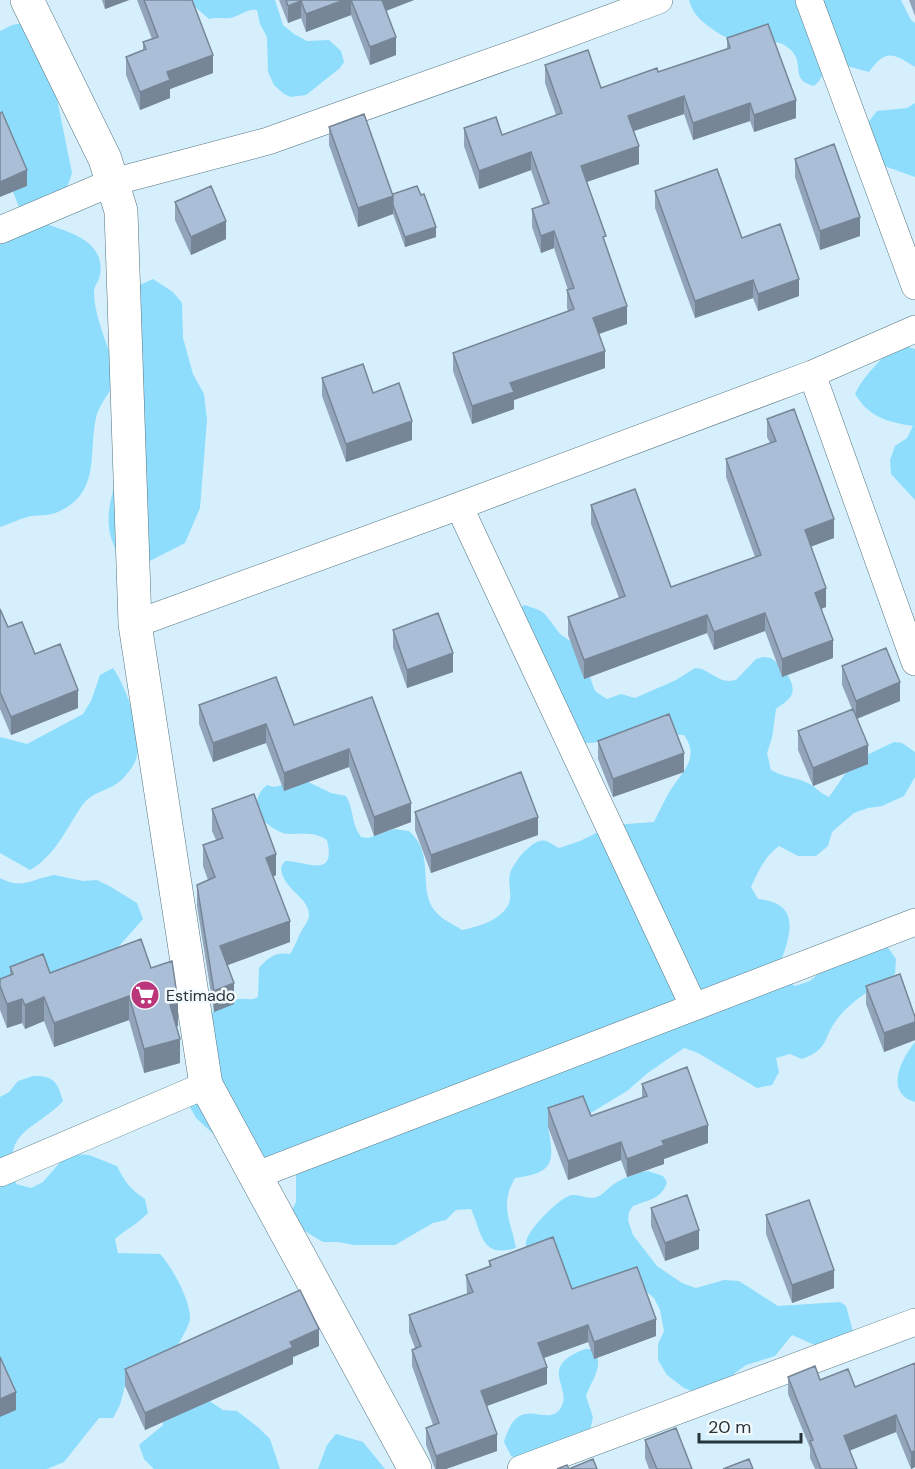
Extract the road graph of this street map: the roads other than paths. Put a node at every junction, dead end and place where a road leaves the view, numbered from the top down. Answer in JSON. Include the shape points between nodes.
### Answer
{"nodes":[{"id":1,"x":27,"y":0,"type":"edge"},
{"id":2,"x":659,"y":0,"type":"edge"},
{"id":3,"x":809,"y":0,"type":"edge"},
{"id":4,"x":113,"y":182,"type":"junction"},
{"id":5,"x":0,"y":230,"type":"edge"},
{"id":6,"x":915,"y":286,"type":"edge"},
{"id":7,"x":915,"y":329,"type":"edge"},
{"id":8,"x":812,"y":374,"type":"junction"},
{"id":9,"x":459,"y":506,"type":"junction"},
{"id":10,"x":135,"y":624,"type":"junction"},
{"id":11,"x":915,"y":662,"type":"edge"},
{"id":12,"x":915,"y":922,"type":"edge"},
{"id":13,"x":694,"y":1007,"type":"junction"},
{"id":14,"x":206,"y":1085,"type":"junction"},
{"id":15,"x":0,"y":1173,"type":"edge"},
{"id":16,"x":257,"y":1175,"type":"junction"},
{"id":17,"x":915,"y":1322,"type":"edge"},
{"id":18,"x":415,"y":1469,"type":"edge"},
{"id":19,"x":521,"y":1469,"type":"edge"}],
"edges":[{"from":1,"to":4,"type":"street"},
{"from":2,"to":4,"type":"street","via":[[268,141]]},
{"from":3,"to":6,"type":"street"},
{"from":4,"to":5,"type":"street"},
{"from":4,"to":10,"type":"street","via":[[121,211]]},
{"from":7,"to":8,"type":"street"},
{"from":8,"to":9,"type":"street"},
{"from":8,"to":11,"type":"street"},
{"from":9,"to":10,"type":"street"},
{"from":9,"to":13,"type":"street"},
{"from":10,"to":14,"type":"street"},
{"from":12,"to":13,"type":"street"},
{"from":13,"to":16,"type":"street"},
{"from":14,"to":15,"type":"street"},
{"from":14,"to":16,"type":"street"},
{"from":16,"to":18,"type":"street"},
{"from":17,"to":19,"type":"street"}]}
